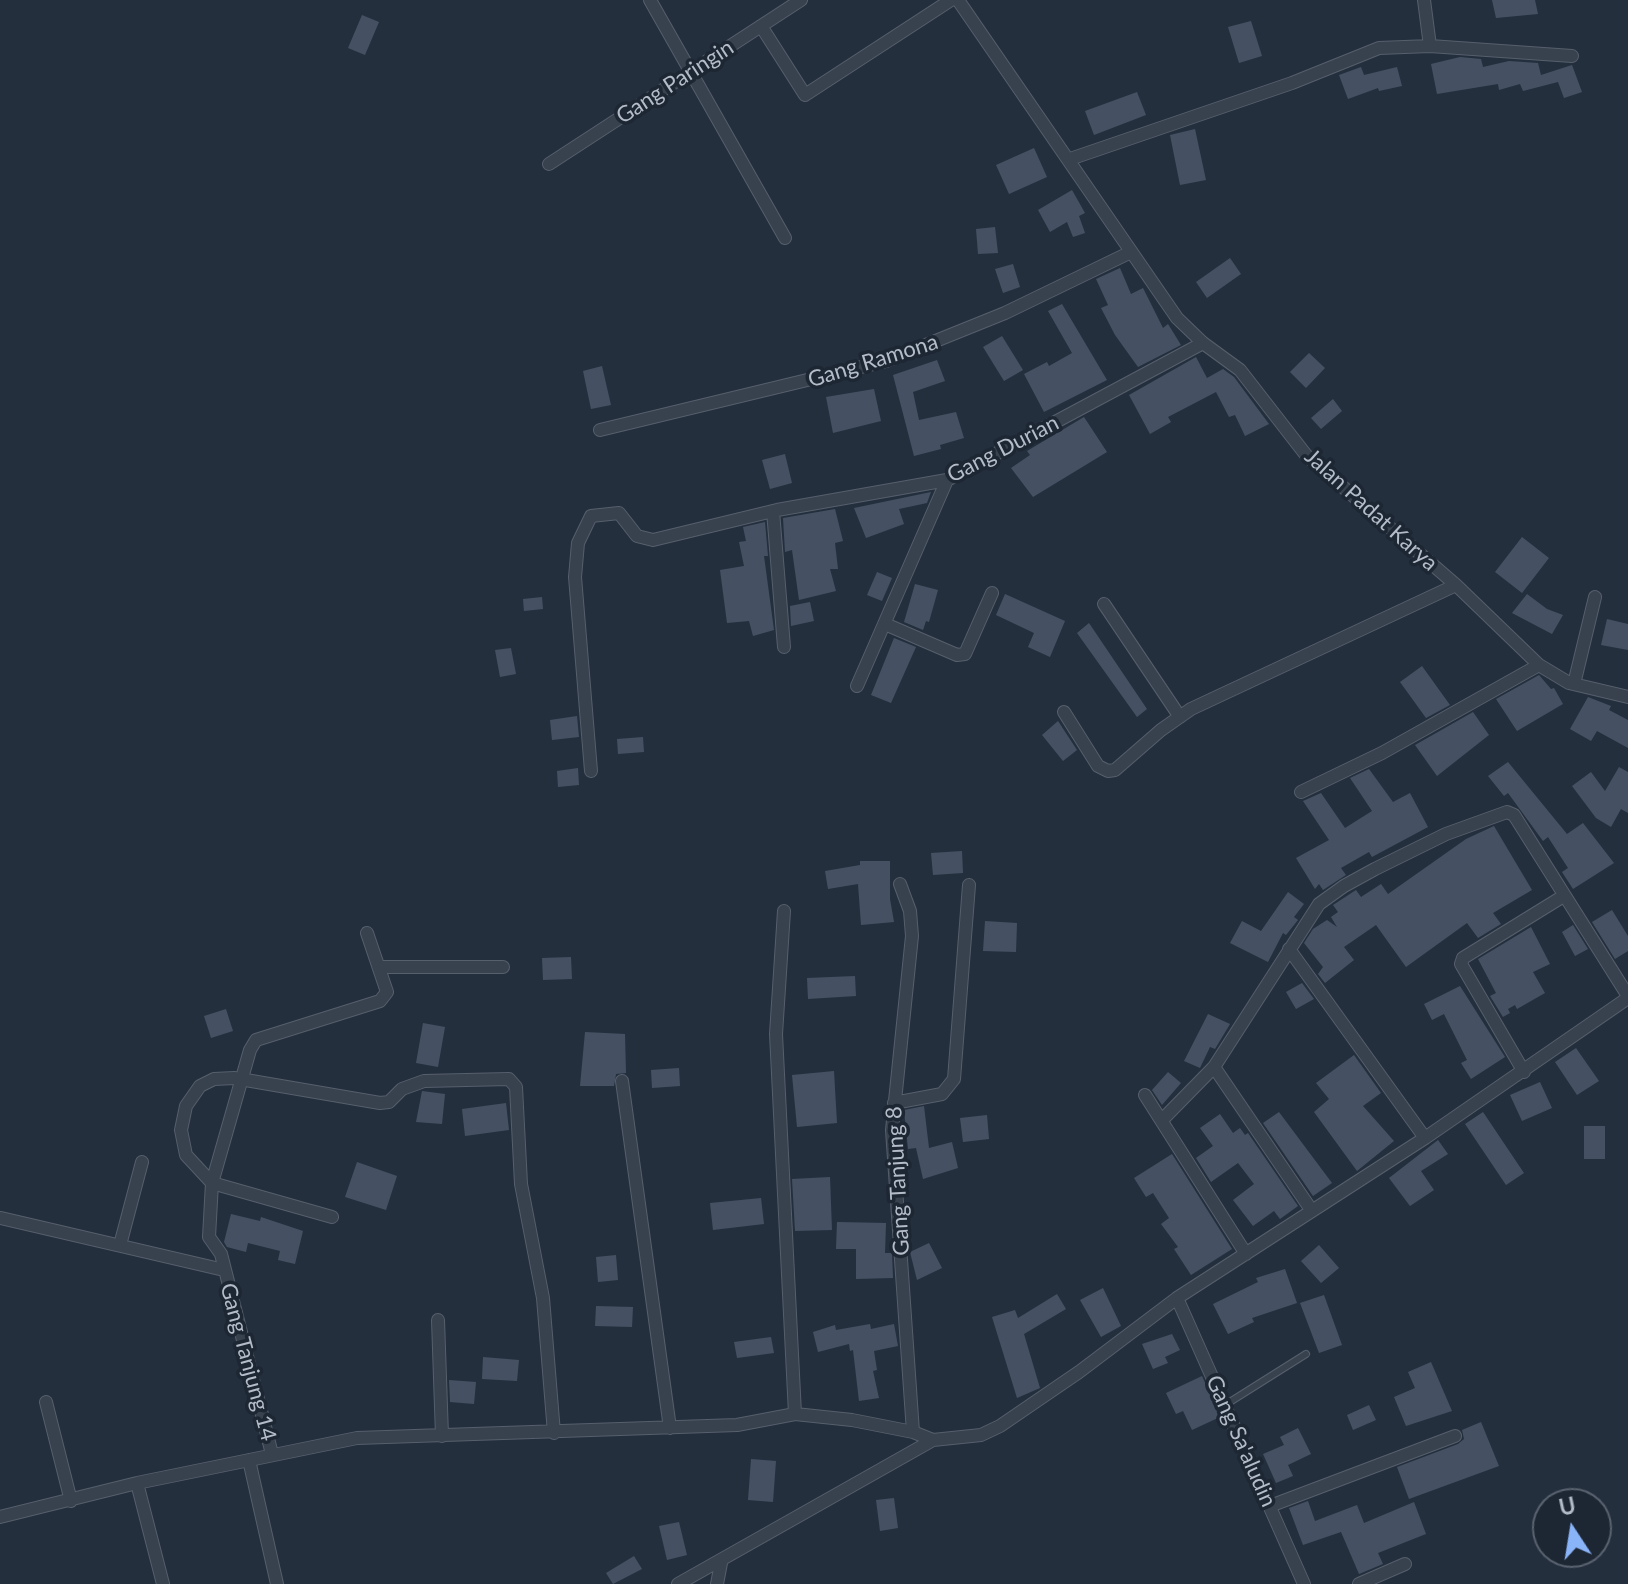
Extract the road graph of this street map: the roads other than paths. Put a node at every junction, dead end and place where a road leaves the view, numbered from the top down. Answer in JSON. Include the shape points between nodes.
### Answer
{"nodes":[{"id":1,"x":650,"y":0,"type":"edge"},
{"id":2,"x":801,"y":0,"type":"edge"},
{"id":3,"x":951,"y":0,"type":"edge"},
{"id":4,"x":958,"y":0,"type":"edge"},
{"id":5,"x":1424,"y":0,"type":"edge"},
{"id":6,"x":761,"y":26,"type":"junction"},
{"id":7,"x":1430,"y":46,"type":"junction"},
{"id":8,"x":1572,"y":56,"type":"dead end"},
{"id":9,"x":690,"y":72,"type":"junction"},
{"id":10,"x":1070,"y":159,"type":"junction"},
{"id":11,"x":549,"y":164,"type":"dead end"},
{"id":12,"x":785,"y":238,"type":"dead end"},
{"id":13,"x":1131,"y":252,"type":"junction"},
{"id":14,"x":1203,"y":343,"type":"junction"},
{"id":15,"x":600,"y":430,"type":"dead end"},
{"id":16,"x":947,"y":480,"type":"junction"},
{"id":17,"x":773,"y":511,"type":"junction"},
{"id":18,"x":1456,"y":585,"type":"junction"},
{"id":19,"x":992,"y":593,"type":"dead end"},
{"id":20,"x":1595,"y":597,"type":"dead end"},
{"id":21,"x":1104,"y":604,"type":"dead end"},
{"id":22,"x":885,"y":624,"type":"junction"},
{"id":23,"x":784,"y":647,"type":"dead end"},
{"id":24,"x":1539,"y":665,"type":"junction"},
{"id":25,"x":1574,"y":684,"type":"junction"},
{"id":26,"x":857,"y":686,"type":"dead end"},
{"id":27,"x":1628,"y":697,"type":"edge"},
{"id":28,"x":1064,"y":712,"type":"dead end"},
{"id":29,"x":1180,"y":717,"type":"junction"},
{"id":30,"x":591,"y":771,"type":"dead end"},
{"id":31,"x":1301,"y":792,"type":"dead end"},
{"id":32,"x":900,"y":884,"type":"dead end"},
{"id":33,"x":969,"y":885,"type":"dead end"},
{"id":34,"x":1562,"y":897,"type":"junction"},
{"id":35,"x":784,"y":911,"type":"dead end"},
{"id":36,"x":367,"y":933,"type":"dead end"},
{"id":37,"x":1289,"y":949,"type":"junction"},
{"id":38,"x":380,"y":967,"type":"junction"},
{"id":39,"x":503,"y":967,"type":"dead end"},
{"id":40,"x":1628,"y":997,"type":"edge"},
{"id":41,"x":1214,"y":1067,"type":"junction"},
{"id":42,"x":1524,"y":1072,"type":"junction"},
{"id":43,"x":241,"y":1080,"type":"junction"},
{"id":44,"x":622,"y":1081,"type":"dead end"},
{"id":45,"x":1145,"y":1095,"type":"dead end"},
{"id":46,"x":894,"y":1103,"type":"junction"},
{"id":47,"x":1162,"y":1120,"type":"junction"},
{"id":48,"x":1425,"y":1138,"type":"junction"},
{"id":49,"x":142,"y":1162,"type":"dead end"},
{"id":50,"x":212,"y":1183,"type":"junction"},
{"id":51,"x":1312,"y":1211,"type":"junction"},
{"id":52,"x":332,"y":1217,"type":"dead end"},
{"id":53,"x":1,"y":1218,"type":"edge"},
{"id":54,"x":120,"y":1245,"type":"junction"},
{"id":55,"x":1246,"y":1254,"type":"junction"},
{"id":56,"x":224,"y":1270,"type":"junction"},
{"id":57,"x":1177,"y":1298,"type":"junction"},
{"id":58,"x":438,"y":1320,"type":"dead end"},
{"id":59,"x":1306,"y":1354,"type":"dead end"},
{"id":60,"x":46,"y":1402,"type":"dead end"},
{"id":61,"x":1225,"y":1405,"type":"junction"},
{"id":62,"x":795,"y":1414,"type":"junction"},
{"id":63,"x":670,"y":1428,"type":"junction"},
{"id":64,"x":913,"y":1432,"type":"junction"},
{"id":65,"x":554,"y":1433,"type":"junction"},
{"id":66,"x":442,"y":1436,"type":"junction"},
{"id":67,"x":1455,"y":1436,"type":"dead end"},
{"id":68,"x":933,"y":1440,"type":"junction"},
{"id":69,"x":272,"y":1454,"type":"junction"},
{"id":70,"x":249,"y":1460,"type":"junction"},
{"id":71,"x":137,"y":1483,"type":"junction"},
{"id":72,"x":71,"y":1501,"type":"junction"},
{"id":73,"x":1270,"y":1506,"type":"junction"},
{"id":74,"x":0,"y":1517,"type":"edge"},
{"id":75,"x":721,"y":1563,"type":"junction"},
{"id":76,"x":1405,"y":1564,"type":"dead end"},
{"id":77,"x":163,"y":1584,"type":"edge"},
{"id":78,"x":277,"y":1584,"type":"edge"},
{"id":79,"x":678,"y":1584,"type":"edge"},
{"id":80,"x":717,"y":1584,"type":"edge"},
{"id":81,"x":1304,"y":1584,"type":"edge"},
{"id":82,"x":1359,"y":1584,"type":"edge"}],
"edges":[{"from":1,"to":9,"type":"street"},
{"from":2,"to":6,"type":"street","name":"Gang Paringin"},
{"from":3,"to":6,"type":"street","via":[[805,95]]},
{"from":4,"to":10,"type":"street","name":"Jalan Padat Karya"},
{"from":5,"to":7,"type":"street"},
{"from":6,"to":9,"type":"street","name":"Gang Paringin"},
{"from":7,"to":8,"type":"street"},
{"from":7,"to":10,"type":"street","via":[[1370,51]]},
{"from":9,"to":11,"type":"street","name":"Gang Paringin"},
{"from":9,"to":12,"type":"street"},
{"from":10,"to":13,"type":"street","name":"Jalan Padat Karya"},
{"from":13,"to":14,"type":"street","name":"Jalan Padat Karya","via":[[1177,318]]},
{"from":13,"to":15,"type":"street","name":"Gang Ramona","via":[[1005,313],[886,361]]},
{"from":14,"to":16,"type":"street","name":"Gang Durian"},
{"from":14,"to":18,"type":"street","name":"Jalan Padat Karya","via":[[1240,370],[1306,455]]},
{"from":16,"to":17,"type":"street","name":"Gang Durian"},
{"from":16,"to":22,"type":"street"},
{"from":17,"to":23,"type":"street"},
{"from":17,"to":30,"type":"street","name":"Gang Durian","via":[[647,539],[619,513],[591,516],[578,543],[576,602]]},
{"from":18,"to":24,"type":"street","name":"Jalan Padat Karya"},
{"from":18,"to":29,"type":"street"},
{"from":19,"to":22,"type":"street","via":[[965,654]]},
{"from":20,"to":25,"type":"street"},
{"from":21,"to":29,"type":"street"},
{"from":22,"to":26,"type":"street"},
{"from":24,"to":25,"type":"street","name":"Jalan Padat Karya"},
{"from":24,"to":31,"type":"street"},
{"from":25,"to":27,"type":"street","name":"Jalan Padat Karya"},
{"from":28,"to":29,"type":"street","via":[[1098,766],[1108,771],[1122,766]]},
{"from":32,"to":46,"type":"street","name":"Gang Tanjung 8","via":[[912,936]]},
{"from":33,"to":46,"type":"street","via":[[954,1079],[942,1094]]},
{"from":34,"to":37,"type":"street","via":[[1514,815],[1507,812],[1446,834],[1344,886],[1319,904]]},
{"from":34,"to":40,"type":"street"},
{"from":34,"to":42,"type":"street","via":[[1461,964]]},
{"from":35,"to":62,"type":"street","via":[[777,1065]]},
{"from":36,"to":38,"type":"street"},
{"from":37,"to":41,"type":"street"},
{"from":37,"to":48,"type":"street"},
{"from":38,"to":39,"type":"street"},
{"from":38,"to":43,"type":"street","name":"Gang Tanjung 14","via":[[387,992],[380,1001],[256,1040]]},
{"from":40,"to":42,"type":"street"},
{"from":41,"to":47,"type":"street"},
{"from":41,"to":51,"type":"street"},
{"from":42,"to":48,"type":"street"},
{"from":43,"to":50,"type":"street","name":"Gang Tanjung 14"},
{"from":43,"to":50,"type":"street","via":[[214,1079],[200,1086],[186,1106],[181,1130],[186,1155]]},
{"from":43,"to":65,"type":"street","via":[[380,1103],[424,1081],[509,1079],[516,1087],[521,1184],[543,1298]]},
{"from":44,"to":63,"type":"street"},
{"from":45,"to":47,"type":"street"},
{"from":46,"to":64,"type":"street","name":"Gang Tanjung 8"},
{"from":47,"to":55,"type":"street"},
{"from":48,"to":51,"type":"street"},
{"from":49,"to":54,"type":"street"},
{"from":50,"to":52,"type":"street"},
{"from":50,"to":56,"type":"street","name":"Gang Tanjung 14","via":[[209,1237]]},
{"from":51,"to":55,"type":"street"},
{"from":53,"to":54,"type":"street"},
{"from":54,"to":56,"type":"street"},
{"from":55,"to":57,"type":"street"},
{"from":56,"to":69,"type":"street","name":"Gang Tanjung 14"},
{"from":57,"to":61,"type":"street","name":"Gang Sa'aludin"},
{"from":57,"to":68,"type":"street","via":[[1000,1426],[981,1435]]},
{"from":58,"to":66,"type":"street"},
{"from":59,"to":61,"type":"lane"},
{"from":60,"to":72,"type":"street"},
{"from":61,"to":73,"type":"street","name":"Gang Sa'aludin"},
{"from":62,"to":63,"type":"street","via":[[737,1425]]},
{"from":62,"to":64,"type":"street"},
{"from":63,"to":65,"type":"street"},
{"from":64,"to":68,"type":"street"},
{"from":65,"to":66,"type":"street"},
{"from":66,"to":69,"type":"street","via":[[357,1438]]},
{"from":67,"to":73,"type":"street"},
{"from":68,"to":75,"type":"street"},
{"from":69,"to":70,"type":"street"},
{"from":70,"to":71,"type":"street"},
{"from":70,"to":78,"type":"street"},
{"from":71,"to":72,"type":"street"},
{"from":71,"to":77,"type":"street"},
{"from":72,"to":74,"type":"street"},
{"from":73,"to":81,"type":"street","name":"Gang Sa'aludin"},
{"from":75,"to":79,"type":"street"},
{"from":75,"to":80,"type":"street"},
{"from":76,"to":82,"type":"street"}]}
